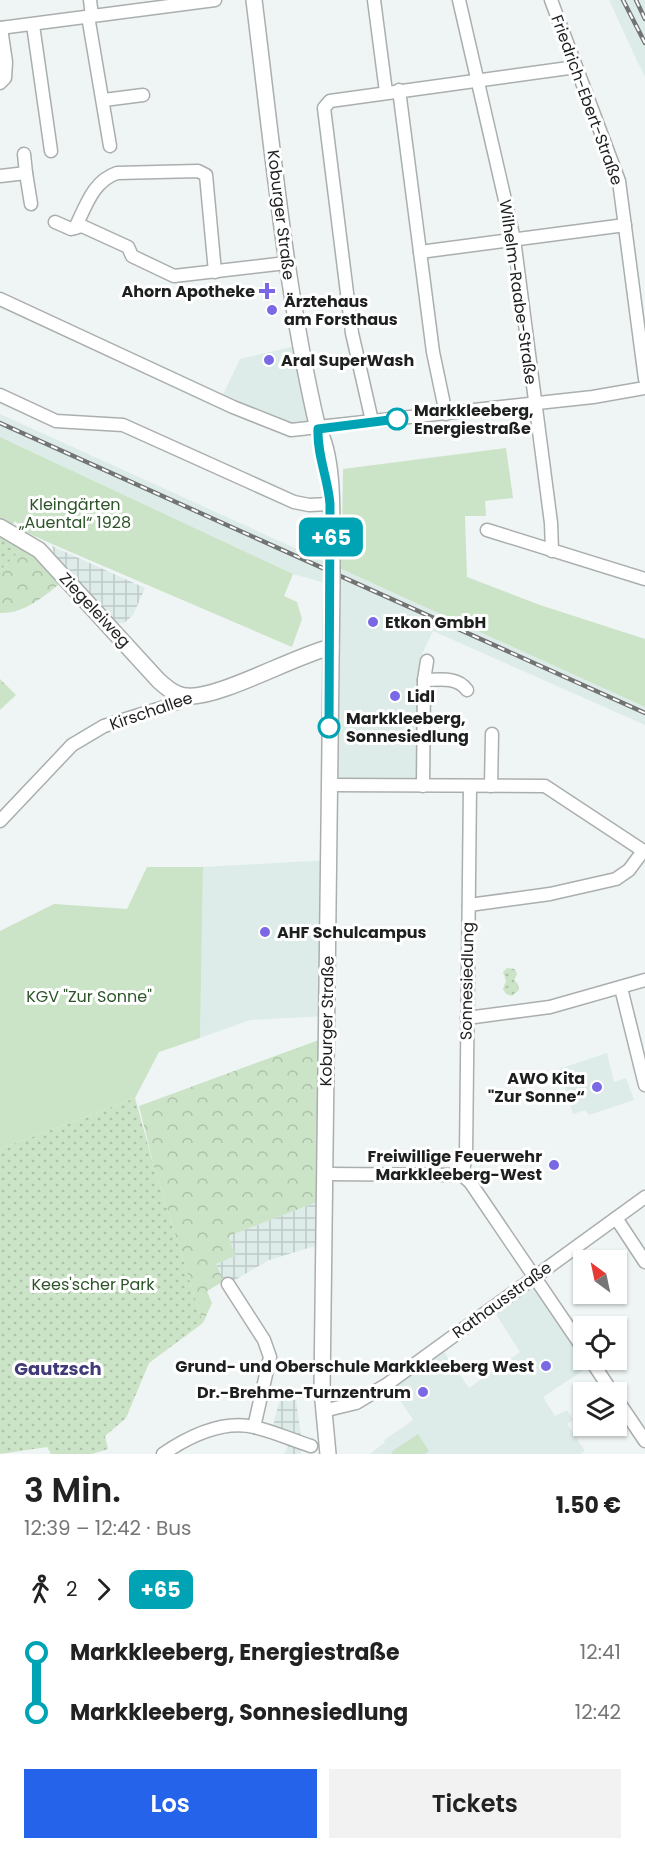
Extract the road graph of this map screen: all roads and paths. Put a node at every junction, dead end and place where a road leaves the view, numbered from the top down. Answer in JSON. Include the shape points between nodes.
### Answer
{"nodes":[{"id":1,"x":90,"y":0,"type":"edge"},
{"id":2,"x":215,"y":0,"type":"edge"},
{"id":3,"x":254,"y":0,"type":"edge"},
{"id":4,"x":374,"y":0,"type":"edge"},
{"id":5,"x":459,"y":0,"type":"edge"},
{"id":6,"x":551,"y":0,"type":"edge"},
{"id":7,"x":90,"y":16,"type":"junction"},
{"id":8,"x":33,"y":25,"type":"junction"},
{"id":9,"x":1,"y":28,"type":"edge"},
{"id":10,"x":576,"y":67,"type":"junction"},
{"id":11,"x":479,"y":80,"type":"junction"},
{"id":12,"x":0,"y":83,"type":"edge"},
{"id":13,"x":399,"y":90,"type":"junction"},
{"id":14,"x":386,"y":92,"type":"junction"},
{"id":15,"x":143,"y":95,"type":"dead end"},
{"id":16,"x":104,"y":100,"type":"junction"},
{"id":17,"x":110,"y":146,"type":"dead end"},
{"id":18,"x":51,"y":151,"type":"dead end"},
{"id":19,"x":24,"y":154,"type":"dead end"},
{"id":20,"x":26,"y":173,"type":"junction"},
{"id":21,"x":0,"y":176,"type":"edge"},
{"id":22,"x":31,"y":204,"type":"dead end"},
{"id":23,"x":55,"y":222,"type":"dead end"},
{"id":24,"x":625,"y":225,"type":"junction"},
{"id":25,"x":75,"y":228,"type":"junction"},
{"id":26,"x":514,"y":239,"type":"junction"},
{"id":27,"x":420,"y":252,"type":"junction"},
{"id":28,"x":286,"y":263,"type":"junction"},
{"id":29,"x":214,"y":272,"type":"junction"},
{"id":30,"x":639,"y":284,"type":"edge"},
{"id":31,"x":0,"y":299,"type":"edge"},
{"id":32,"x":645,"y":379,"type":"edge"},
{"id":33,"x":645,"y":388,"type":"edge"},
{"id":34,"x":0,"y":395,"type":"edge"},
{"id":35,"x":535,"y":403,"type":"junction"},
{"id":36,"x":446,"y":414,"type":"junction"},
{"id":37,"x":372,"y":421,"type":"junction"},
{"id":38,"x":318,"y":429,"type":"junction"},
{"id":39,"x":330,"y":504,"type":"junction"},
{"id":40,"x":0,"y":526,"type":"edge"},
{"id":41,"x":487,"y":530,"type":"dead end"},
{"id":42,"x":552,"y":551,"type":"junction"},
{"id":43,"x":645,"y":579,"type":"edge"},
{"id":44,"x":331,"y":647,"type":"junction"},
{"id":45,"x":427,"y":661,"type":"dead end"},
{"id":46,"x":424,"y":680,"type":"junction"},
{"id":47,"x":467,"y":690,"type":"dead end"},
{"id":48,"x":186,"y":696,"type":"junction"},
{"id":49,"x":492,"y":734,"type":"dead end"},
{"id":50,"x":329,"y":785,"type":"junction"},
{"id":51,"x":423,"y":786,"type":"junction"},
{"id":52,"x":470,"y":786,"type":"junction"},
{"id":53,"x":491,"y":786,"type":"junction"},
{"id":54,"x":0,"y":820,"type":"edge"},
{"id":55,"x":644,"y":852,"type":"edge"},
{"id":56,"x":469,"y":905,"type":"junction"},
{"id":57,"x":645,"y":980,"type":"edge"},
{"id":58,"x":621,"y":988,"type":"junction"},
{"id":59,"x":467,"y":1018,"type":"junction"},
{"id":60,"x":645,"y":1085,"type":"edge"},
{"id":61,"x":326,"y":1174,"type":"junction"},
{"id":62,"x":462,"y":1175,"type":"junction"},
{"id":63,"x":645,"y":1197,"type":"edge"},
{"id":64,"x":616,"y":1218,"type":"junction"},
{"id":65,"x":645,"y":1262,"type":"edge"},
{"id":66,"x":534,"y":1277,"type":"junction"},
{"id":67,"x":228,"y":1284,"type":"dead end"},
{"id":68,"x":573,"y":1334,"type":"edge"},
{"id":69,"x":323,"y":1411,"type":"junction"},
{"id":70,"x":627,"y":1414,"type":"edge"},
{"id":71,"x":254,"y":1426,"type":"junction"},
{"id":72,"x":645,"y":1441,"type":"edge"},
{"id":73,"x":311,"y":1446,"type":"dead end"},
{"id":74,"x":163,"y":1454,"type":"edge"},
{"id":75,"x":328,"y":1454,"type":"edge"}],
"edges":[{"from":1,"to":7,"type":"street"},
{"from":2,"to":7,"type":"street"},
{"from":3,"to":28,"type":"main road","name":"Koburger Straße"},
{"from":4,"to":14,"type":"street"},
{"from":5,"to":11,"type":"street","name":"Wilhelm-Raabe-Straße"},
{"from":6,"to":10,"type":"street","name":"Friedrich-Ebert-Straße"},
{"from":7,"to":8,"type":"street"},
{"from":7,"to":16,"type":"street"},
{"from":8,"to":9,"type":"street"},
{"from":8,"to":18,"type":"street"},
{"from":9,"to":12,"type":"street","via":[[6,62],[5,78]]},
{"from":10,"to":11,"type":"street"},
{"from":10,"to":24,"type":"street","name":"Friedrich-Ebert-Straße","via":[[616,172]]},
{"from":11,"to":13,"type":"street"},
{"from":11,"to":26,"type":"street","name":"Wilhelm-Raabe-Straße"},
{"from":13,"to":14,"type":"street"},
{"from":13,"to":27,"type":"street"},
{"from":14,"to":37,"type":"street","via":[[330,101],[324,108],[352,333]]},
{"from":15,"to":16,"type":"street"},
{"from":16,"to":17,"type":"street"},
{"from":19,"to":20,"type":"street"},
{"from":20,"to":21,"type":"street"},
{"from":20,"to":22,"type":"street"},
{"from":23,"to":25,"type":"street"},
{"from":24,"to":26,"type":"street"},
{"from":24,"to":30,"type":"street","name":"Friedrich-Ebert-Straße"},
{"from":25,"to":29,"type":"street","via":[[82,226],[128,247],[132,256],[174,276]]},
{"from":25,"to":29,"type":"street","via":[[94,189],[110,175],[198,171],[206,175]]},
{"from":26,"to":27,"type":"street"},
{"from":26,"to":35,"type":"street","name":"Wilhelm-Raabe-Straße"},
{"from":27,"to":36,"type":"street","via":[[433,352]]},
{"from":28,"to":29,"type":"street"},
{"from":28,"to":38,"type":"main road","name":"Koburger Straße"},
{"from":30,"to":32,"type":"street","name":"Friedrich-Ebert-Straße"},
{"from":31,"to":38,"type":"street","via":[[281,428]]},
{"from":33,"to":35,"type":"street"},
{"from":34,"to":39,"type":"street","via":[[56,421],[123,425],[294,502]]},
{"from":35,"to":36,"type":"street"},
{"from":35,"to":42,"type":"street","name":"Wilhelm-Raabe-Straße"},
{"from":36,"to":37,"type":"street"},
{"from":37,"to":38,"type":"street"},
{"from":38,"to":39,"type":"main road","name":"Koburger Straße"},
{"from":39,"to":44,"type":"main road","name":"Koburger Straße","bridge":true},
{"from":40,"to":48,"type":"main road","name":"Ziegeleiweg","via":[[39,550],[159,681],[174,693]]},
{"from":41,"to":42,"type":"street"},
{"from":42,"to":43,"type":"street"},
{"from":44,"to":48,"type":"main road","name":"Kirschallee","via":[[219,689]]},
{"from":44,"to":50,"type":"main road","name":"Koburger Straße"},
{"from":45,"to":46,"type":"street"},
{"from":46,"to":47,"type":"street","via":[[450,679]]},
{"from":46,"to":51,"type":"street"},
{"from":48,"to":54,"type":"street","name":"Kirschallee","via":[[177,703],[104,726],[72,745]]},
{"from":49,"to":53,"type":"street"},
{"from":50,"to":51,"type":"street"},
{"from":50,"to":61,"type":"main road","name":"Koburger Straße"},
{"from":51,"to":52,"type":"street"},
{"from":52,"to":53,"type":"street"},
{"from":52,"to":56,"type":"street","name":"Sonnesiedlung"},
{"from":53,"to":55,"type":"street","via":[[545,786]]},
{"from":55,"to":56,"type":"street","via":[[615,879],[550,894]]},
{"from":56,"to":59,"type":"street","name":"Sonnesiedlung"},
{"from":57,"to":58,"type":"street"},
{"from":58,"to":59,"type":"street","via":[[532,1010]]},
{"from":58,"to":60,"type":"street"},
{"from":59,"to":62,"type":"street","name":"Sonnesiedlung","via":[[466,1156]]},
{"from":61,"to":62,"type":"street"},
{"from":61,"to":69,"type":"main road","name":"Koburger Straße"},
{"from":62,"to":66,"type":"street"},
{"from":63,"to":64,"type":"street","name":"Rathausstraße"},
{"from":64,"to":65,"type":"street"},
{"from":64,"to":66,"type":"street","name":"Rathausstraße"},
{"from":66,"to":68,"type":"street"},
{"from":66,"to":69,"type":"street","name":"Rathausstraße","via":[[386,1385],[356,1403]]},
{"from":67,"to":71,"type":"street","via":[[264,1340],[270,1358]]},
{"from":69,"to":75,"type":"main road","name":"Koburger Straße"},
{"from":70,"to":72,"type":"street"},
{"from":71,"to":73,"type":"street"},
{"from":71,"to":74,"type":"street","via":[[199,1434]]}]}
